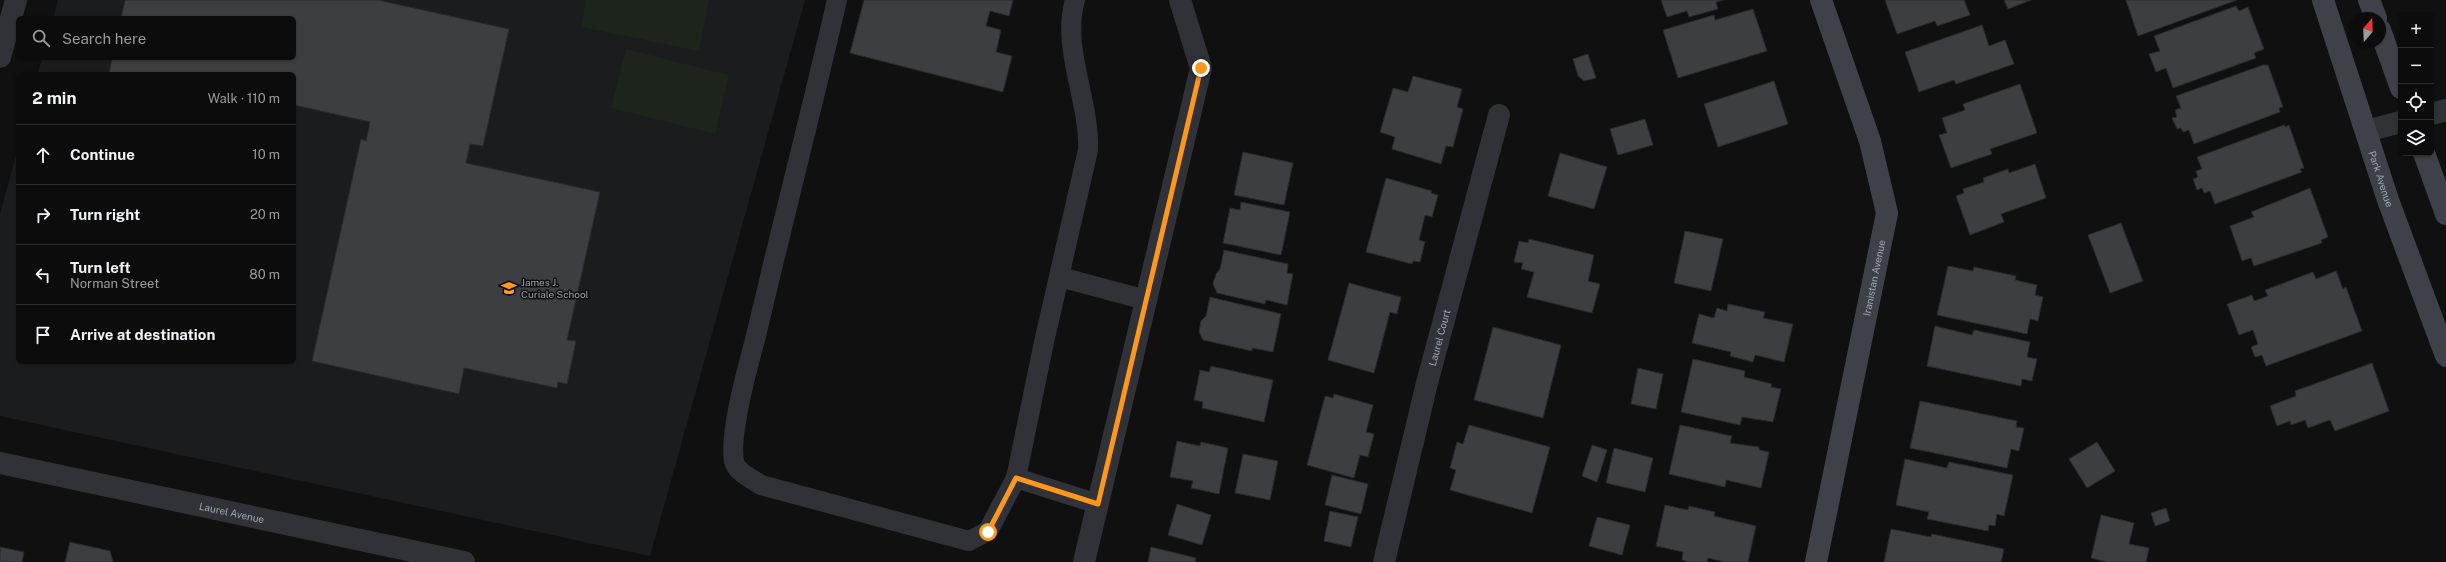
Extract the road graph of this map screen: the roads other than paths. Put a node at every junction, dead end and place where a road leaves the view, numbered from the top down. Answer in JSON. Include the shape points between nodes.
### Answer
{"nodes":[{"id":1,"x":16,"y":0,"type":"edge"},
{"id":2,"x":837,"y":0,"type":"edge"},
{"id":3,"x":1075,"y":0,"type":"edge"},
{"id":4,"x":1180,"y":0,"type":"edge"},
{"id":5,"x":1821,"y":0,"type":"edge"},
{"id":6,"x":2323,"y":0,"type":"edge"},
{"id":7,"x":2369,"y":0,"type":"edge"},
{"id":8,"x":2374,"y":12,"type":"edge"},
{"id":9,"x":2386,"y":47,"type":"edge"},
{"id":10,"x":0,"y":57,"type":"edge"},
{"id":11,"x":2400,"y":84,"type":"edge"},
{"id":12,"x":2446,"y":110,"type":"edge"},
{"id":13,"x":2434,"y":113,"type":"edge"},
{"id":14,"x":1499,"y":115,"type":"dead end"},
{"id":15,"x":2398,"y":123,"type":"edge"},
{"id":16,"x":2366,"y":131,"type":"junction"},
{"id":17,"x":2425,"y":156,"type":"edge"},
{"id":18,"x":2446,"y":214,"type":"edge"},
{"id":19,"x":1060,"y":277,"type":"junction"},
{"id":20,"x":1146,"y":300,"type":"junction"},
{"id":21,"x":2446,"y":356,"type":"edge"},
{"id":22,"x":0,"y":463,"type":"edge"},
{"id":23,"x":1016,"y":478,"type":"junction"},
{"id":24,"x":1098,"y":504,"type":"junction"},
{"id":25,"x":464,"y":562,"type":"edge"},
{"id":26,"x":1084,"y":562,"type":"edge"},
{"id":27,"x":1384,"y":562,"type":"edge"},
{"id":28,"x":1816,"y":562,"type":"edge"}],
"edges":[{"from":1,"to":10,"type":"street"},
{"from":2,"to":23,"type":"lane","via":[[742,395],[734,443],[734,463],[743,473],[761,485],[969,541],[988,532]]},
{"from":3,"to":19,"type":"lane","via":[[1071,33],[1089,130],[1088,150]]},
{"from":4,"to":20,"type":"street","via":[[1201,68]]},
{"from":5,"to":28,"type":"street","name":"Iranistan Avenue","via":[[1870,141],[1887,213]]},
{"from":6,"to":16,"type":"street","name":"Park Avenue"},
{"from":7,"to":8,"type":"street"},
{"from":9,"to":11,"type":"street"},
{"from":12,"to":13,"type":"street"},
{"from":14,"to":27,"type":"street","name":"Laurel Court","via":[[1427,383]]},
{"from":15,"to":16,"type":"street"},
{"from":16,"to":21,"type":"street","name":"Park Avenue","via":[[2388,200]]},
{"from":17,"to":18,"type":"street"},
{"from":19,"to":20,"type":"lane"},
{"from":19,"to":23,"type":"lane"},
{"from":20,"to":24,"type":"street"},
{"from":22,"to":25,"type":"street","name":"Laurel Avenue"},
{"from":23,"to":24,"type":"lane"},
{"from":24,"to":26,"type":"street"}]}
